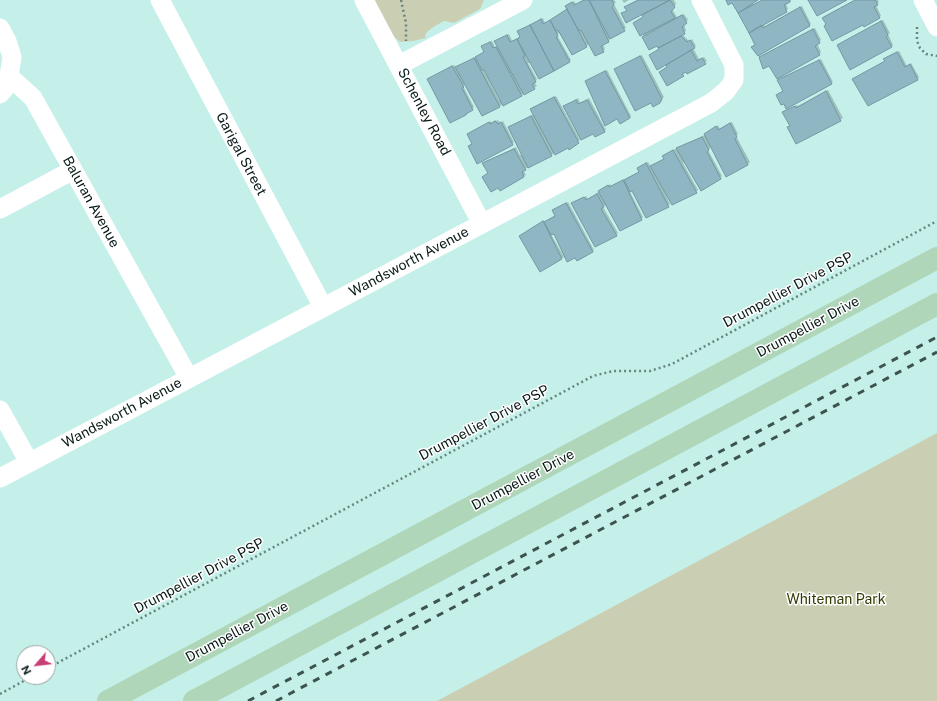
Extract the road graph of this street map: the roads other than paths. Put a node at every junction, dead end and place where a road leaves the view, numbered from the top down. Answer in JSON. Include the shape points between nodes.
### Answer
{"nodes":[{"id":1,"x":160,"y":0,"type":"edge"},
{"id":2,"x":364,"y":0,"type":"edge"},
{"id":3,"x":523,"y":0,"type":"edge"},
{"id":4,"x":701,"y":0,"type":"edge"},
{"id":5,"x":923,"y":0,"type":"edge"},
{"id":6,"x":937,"y":27,"type":"edge"},
{"id":7,"x":0,"y":28,"type":"edge"},
{"id":8,"x":399,"y":65,"type":"junction"},
{"id":9,"x":9,"y":76,"type":"junction"},
{"id":10,"x":0,"y":94,"type":"edge"},
{"id":11,"x":73,"y":170,"type":"junction"},
{"id":12,"x":0,"y":209,"type":"edge"},
{"id":13,"x":482,"y":224,"type":"junction"},
{"id":14,"x":937,"y":258,"type":"edge"},
{"id":15,"x":937,"y":304,"type":"edge"},
{"id":16,"x":323,"y":307,"type":"junction"},
{"id":17,"x":189,"y":378,"type":"junction"},
{"id":18,"x":0,"y":410,"type":"edge"},
{"id":19,"x":29,"y":462,"type":"junction"},
{"id":20,"x":0,"y":478,"type":"edge"},
{"id":21,"x":108,"y":701,"type":"edge"},
{"id":22,"x":194,"y":701,"type":"edge"}],
"edges":[{"from":1,"to":16,"type":"street","name":"Garigal Street"},
{"from":2,"to":8,"type":"street","name":"Schenley Road"},
{"from":3,"to":8,"type":"street"},
{"from":4,"to":13,"type":"street","name":"Wandsworth Avenue","via":[[734,65],[734,80],[726,91],[711,102]]},
{"from":5,"to":6,"type":"street"},
{"from":7,"to":9,"type":"street","via":[[12,57]]},
{"from":8,"to":13,"type":"street","name":"Schenley Road"},
{"from":9,"to":10,"type":"street"},
{"from":9,"to":11,"type":"street","name":"Baluran Avenue","via":[[33,98]]},
{"from":11,"to":12,"type":"street"},
{"from":11,"to":17,"type":"street","name":"Baluran Avenue"},
{"from":13,"to":16,"type":"street","name":"Wandsworth Avenue"},
{"from":14,"to":21,"type":"main road","name":"Drumpellier Drive"},
{"from":15,"to":22,"type":"main road"},
{"from":16,"to":17,"type":"street","name":"Wandsworth Avenue"},
{"from":17,"to":19,"type":"street","name":"Wandsworth Avenue"},
{"from":18,"to":19,"type":"street"},
{"from":19,"to":20,"type":"street","name":"Wandsworth Avenue"}]}
